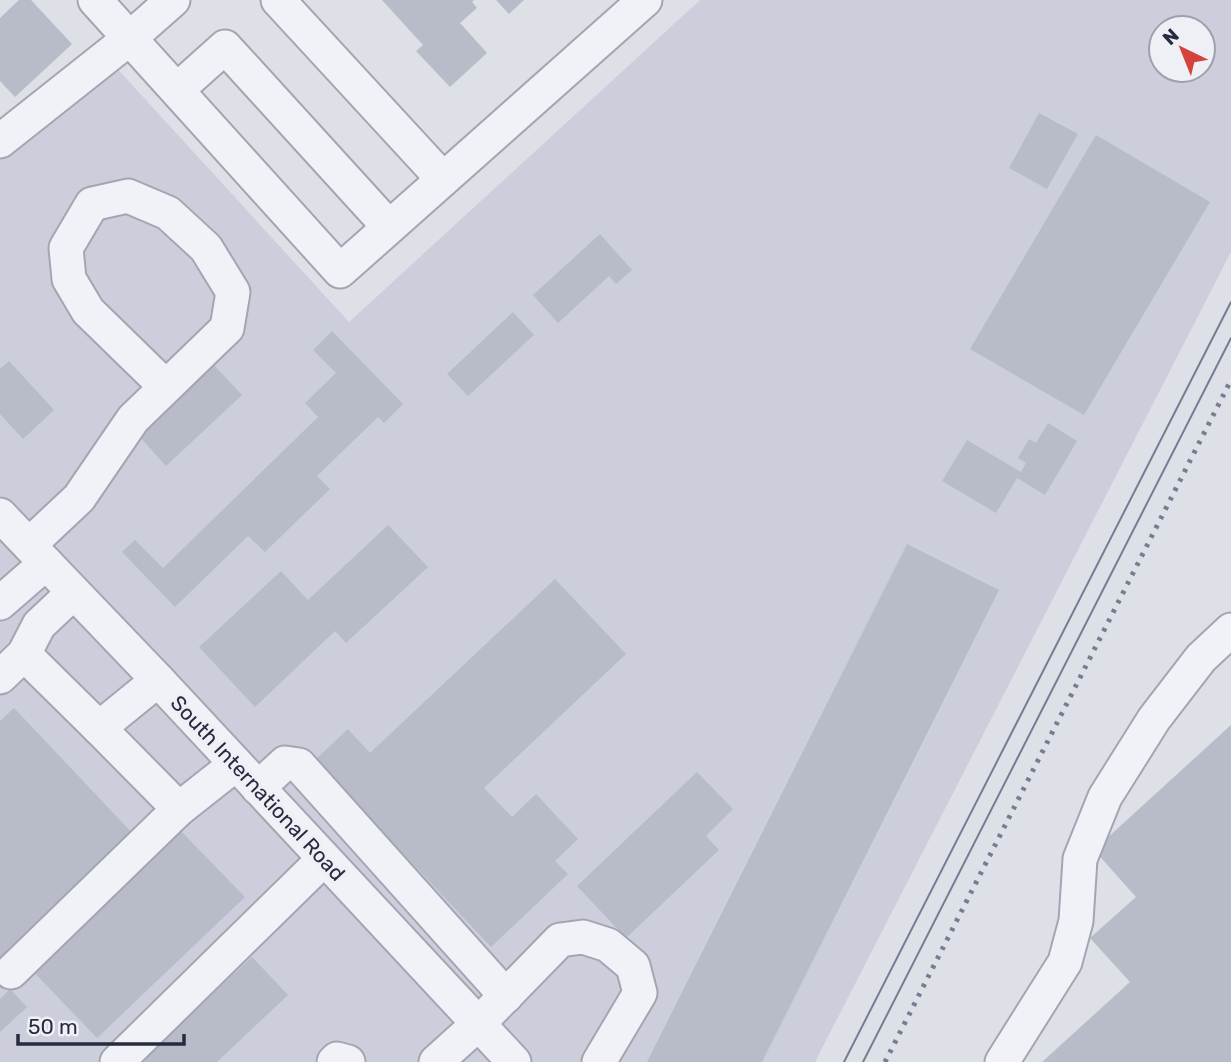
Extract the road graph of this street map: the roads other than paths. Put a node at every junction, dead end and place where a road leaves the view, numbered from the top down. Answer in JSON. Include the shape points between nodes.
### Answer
{"nodes":[{"id":1,"x":95,"y":0,"type":"edge"},
{"id":2,"x":173,"y":0,"type":"edge"},
{"id":3,"x":278,"y":0,"type":"edge"},
{"id":4,"x":645,"y":0,"type":"edge"},
{"id":5,"x":130,"y":38,"type":"junction"},
{"id":6,"x":177,"y":90,"type":"junction"},
{"id":7,"x":0,"y":141,"type":"edge"},
{"id":8,"x":443,"y":179,"type":"junction"},
{"id":9,"x":389,"y":227,"type":"junction"},
{"id":10,"x":166,"y":387,"type":"junction"},
{"id":11,"x":0,"y":515,"type":"edge"},
{"id":12,"x":37,"y":554,"type":"junction"},
{"id":13,"x":73,"y":593,"type":"junction"},
{"id":14,"x":0,"y":603,"type":"edge"},
{"id":15,"x":1231,"y":630,"type":"edge"},
{"id":16,"x":24,"y":654,"type":"junction"},
{"id":17,"x":0,"y":677,"type":"edge"},
{"id":18,"x":158,"y":680,"type":"junction"},
{"id":19,"x":99,"y":728,"type":"junction"},
{"id":20,"x":236,"y":764,"type":"junction"},
{"id":21,"x":258,"y":788,"type":"junction"},
{"id":22,"x":179,"y":809,"type":"junction"},
{"id":23,"x":324,"y":859,"type":"junction"},
{"id":24,"x":11,"y":972,"type":"dead end"},
{"id":25,"x":506,"y":996,"type":"junction"},
{"id":26,"x":478,"y":1024,"type":"junction"},
{"id":27,"x":117,"y":1062,"type":"edge"},
{"id":28,"x":334,"y":1062,"type":"edge"},
{"id":29,"x":348,"y":1062,"type":"edge"},
{"id":30,"x":436,"y":1062,"type":"edge"},
{"id":31,"x":514,"y":1062,"type":"edge"},
{"id":32,"x":599,"y":1062,"type":"edge"},
{"id":33,"x":1002,"y":1062,"type":"edge"}],
"edges":[{"from":1,"to":5,"type":"street"},
{"from":2,"to":5,"type":"street"},
{"from":3,"to":8,"type":"street"},
{"from":4,"to":8,"type":"street"},
{"from":5,"to":6,"type":"street"},
{"from":5,"to":7,"type":"street"},
{"from":6,"to":9,"type":"street","via":[[225,47]]},
{"from":6,"to":9,"type":"street","via":[[340,271]]},
{"from":8,"to":9,"type":"street"},
{"from":10,"to":10,"type":"street","via":[[227,328],[233,292],[206,248],[168,213],[128,196],[92,204],[66,248],[69,279],[88,311]]},
{"from":10,"to":12,"type":"street","via":[[133,419]]},
{"from":11,"to":12,"type":"street","name":"South International Road"},
{"from":12,"to":13,"type":"street","name":"South International Road"},
{"from":12,"to":14,"type":"street"},
{"from":13,"to":16,"type":"street","via":[[39,625]]},
{"from":13,"to":18,"type":"street","name":"South International Road"},
{"from":15,"to":33,"type":"street","via":[[1201,658],[1154,719],[1105,797],[1080,859],[1076,921],[1065,962]]},
{"from":16,"to":17,"type":"street"},
{"from":16,"to":19,"type":"street"},
{"from":18,"to":19,"type":"street"},
{"from":18,"to":20,"type":"street","name":"South International Road"},
{"from":19,"to":22,"type":"street"},
{"from":20,"to":21,"type":"street","name":"South International Road"},
{"from":20,"to":22,"type":"street"},
{"from":21,"to":23,"type":"street","name":"South International Road"},
{"from":21,"to":25,"type":"street","via":[[285,763],[299,765]]},
{"from":22,"to":24,"type":"street"},
{"from":23,"to":26,"type":"street","name":"South International Road"},
{"from":23,"to":27,"type":"street"},
{"from":25,"to":26,"type":"street"},
{"from":25,"to":32,"type":"street","via":[[560,940],[583,937],[608,945],[633,966],[640,993]]},
{"from":26,"to":30,"type":"street"},
{"from":26,"to":31,"type":"street","name":"South International Road"},
{"from":28,"to":29,"type":"street"}]}
